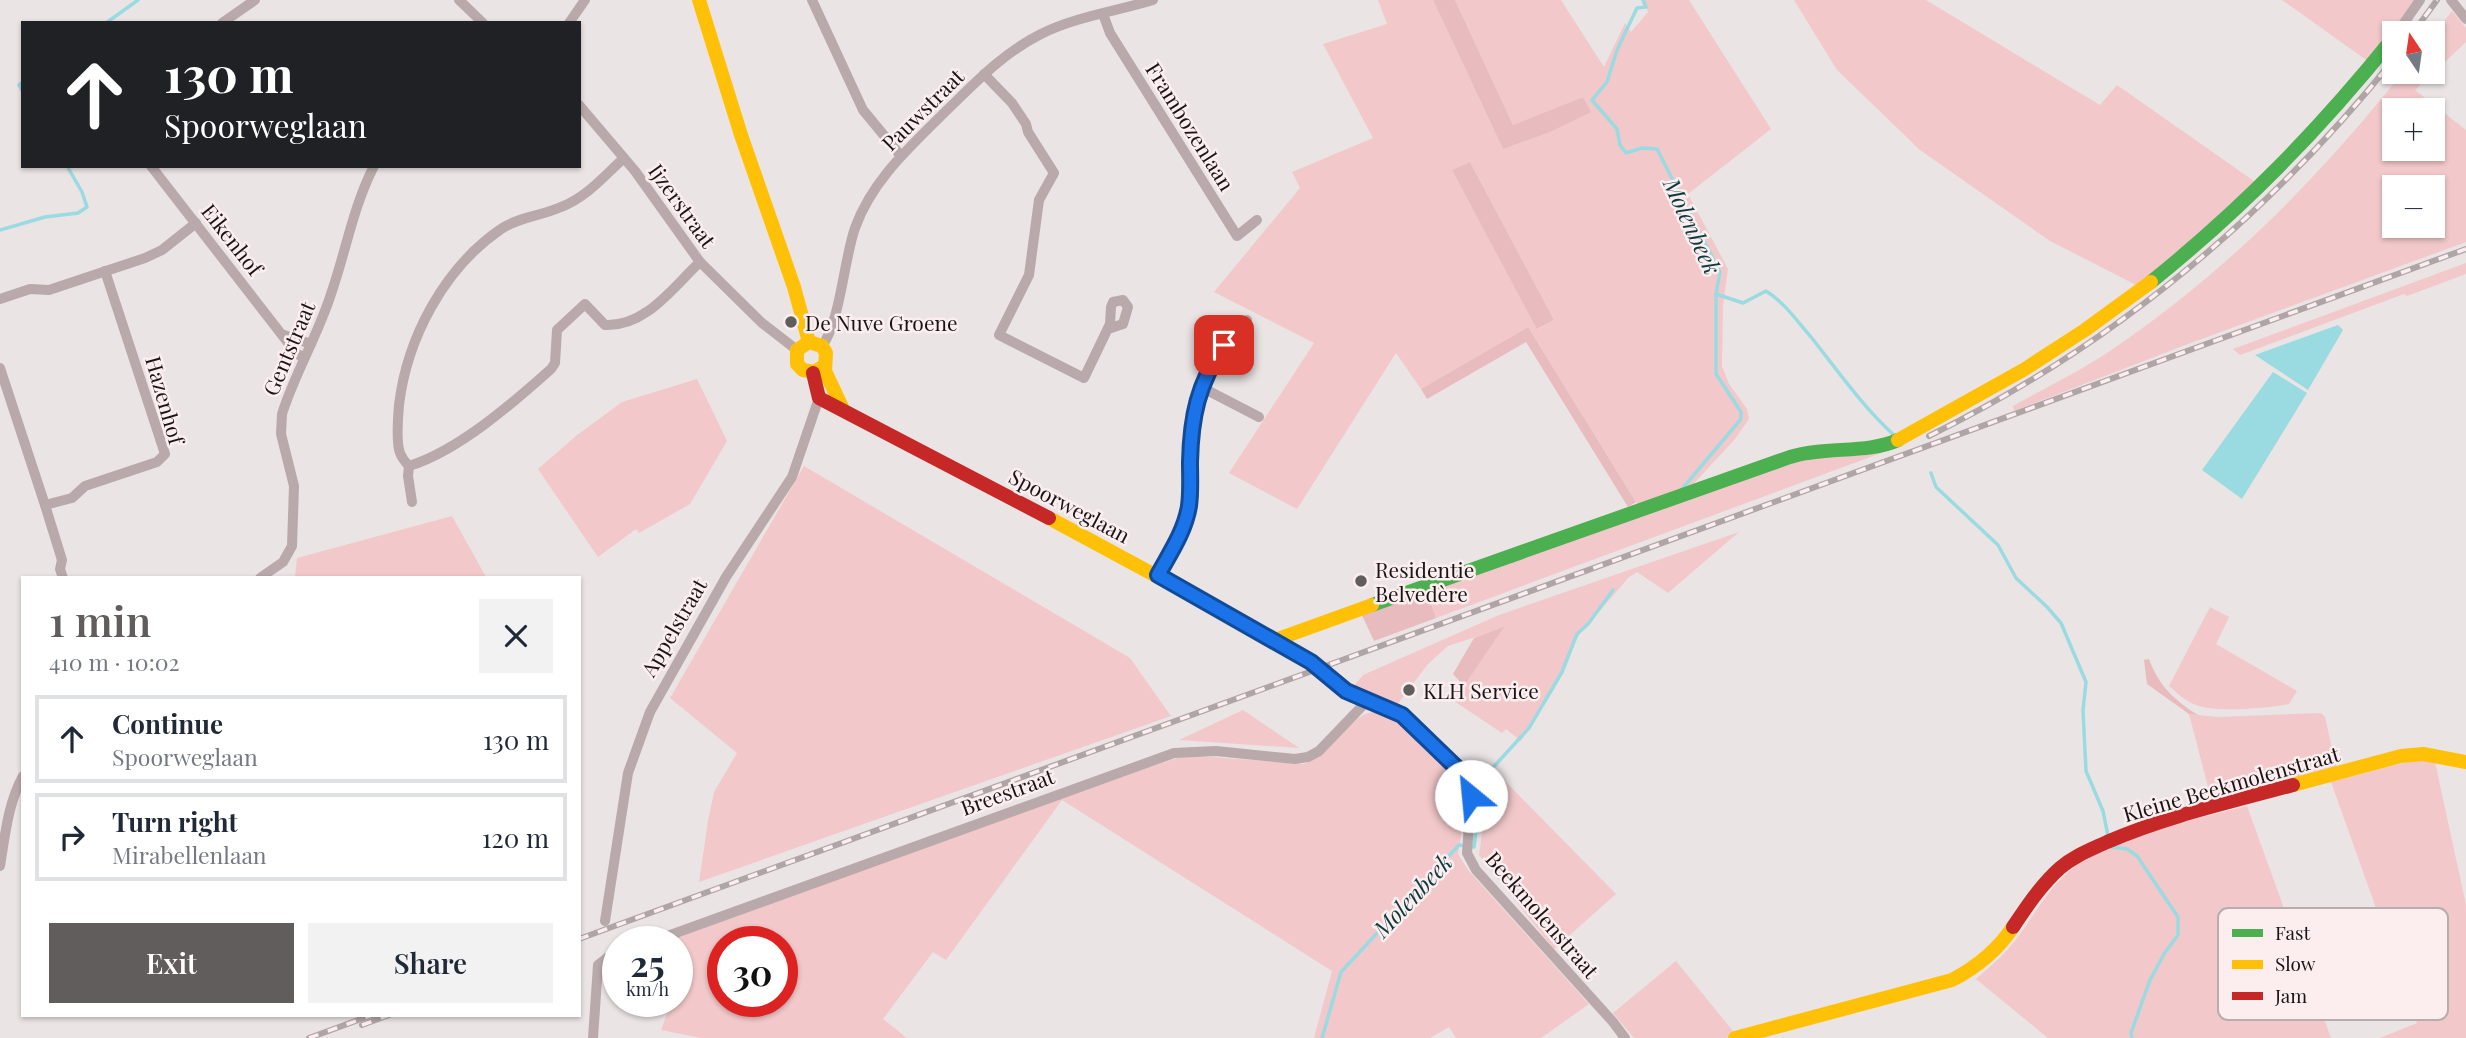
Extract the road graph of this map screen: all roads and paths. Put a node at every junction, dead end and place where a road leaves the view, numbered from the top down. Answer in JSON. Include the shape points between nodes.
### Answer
{"nodes":[{"id":1,"x":255,"y":0,"type":"edge"},
{"id":2,"x":459,"y":0,"type":"edge"},
{"id":3,"x":585,"y":0,"type":"edge"},
{"id":4,"x":699,"y":0,"type":"edge"},
{"id":5,"x":812,"y":0,"type":"edge"},
{"id":6,"x":1153,"y":0,"type":"edge"},
{"id":7,"x":2420,"y":0,"type":"edge"},
{"id":8,"x":2451,"y":0,"type":"edge"},
{"id":9,"x":1115,"y":5,"type":"edge"},
{"id":10,"x":2464,"y":12,"type":"edge"},
{"id":11,"x":1103,"y":14,"type":"junction"},
{"id":12,"x":225,"y":21,"type":"edge"},
{"id":13,"x":479,"y":21,"type":"edge"},
{"id":14,"x":570,"y":21,"type":"edge"},
{"id":15,"x":2405,"y":21,"type":"edge"},
{"id":16,"x":2382,"y":51,"type":"edge"},
{"id":17,"x":984,"y":74,"type":"junction"},
{"id":18,"x":581,"y":107,"type":"edge"},
{"id":19,"x":901,"y":156,"type":"junction"},
{"id":20,"x":624,"y":158,"type":"junction"},
{"id":21,"x":154,"y":168,"type":"edge"},
{"id":22,"x":373,"y":168,"type":"edge"},
{"id":23,"x":1257,"y":220,"type":"dead end"},
{"id":24,"x":196,"y":223,"type":"junction"},
{"id":25,"x":700,"y":262,"type":"junction"},
{"id":26,"x":105,"y":271,"type":"junction"},
{"id":27,"x":0,"y":299,"type":"edge"},
{"id":28,"x":1247,"y":320,"type":"dead end"},
{"id":29,"x":1108,"y":329,"type":"dead end"},
{"id":30,"x":283,"y":335,"type":"junction"},
{"id":31,"x":311,"y":344,"type":"junction"},
{"id":32,"x":810,"y":346,"type":"junction"},
{"id":33,"x":304,"y":358,"type":"junction"},
{"id":34,"x":0,"y":368,"type":"edge"},
{"id":35,"x":818,"y":370,"type":"junction"},
{"id":36,"x":1201,"y":387,"type":"junction"},
{"id":37,"x":819,"y":398,"type":"junction"},
{"id":38,"x":844,"y":409,"type":"junction"},
{"id":39,"x":1259,"y":417,"type":"dead end"},
{"id":40,"x":409,"y":467,"type":"junction"},
{"id":41,"x":412,"y":502,"type":"dead end"},
{"id":42,"x":46,"y":505,"type":"junction"},
{"id":43,"x":1158,"y":575,"type":"junction"},
{"id":44,"x":62,"y":576,"type":"edge"},
{"id":45,"x":263,"y":576,"type":"edge"},
{"id":46,"x":1275,"y":640,"type":"junction"},
{"id":47,"x":1319,"y":668,"type":"joint"},
{"id":48,"x":1367,"y":701,"type":"junction"},
{"id":49,"x":2466,"y":762,"type":"edge"},
{"id":50,"x":21,"y":780,"type":"edge"},
{"id":51,"x":0,"y":866,"type":"edge"},
{"id":52,"x":605,"y":921,"type":"dead end"},
{"id":53,"x":693,"y":927,"type":"edge"},
{"id":54,"x":602,"y":962,"type":"edge"},
{"id":55,"x":593,"y":1038,"type":"edge"},
{"id":56,"x":1625,"y":1038,"type":"edge"},
{"id":57,"x":1735,"y":1038,"type":"edge"}],
"edges":[{"from":1,"to":12,"type":"street"},
{"from":2,"to":13,"type":"street"},
{"from":3,"to":14,"type":"street"},
{"from":4,"to":32,"type":"street"},
{"from":5,"to":19,"type":"street","via":[[863,110]]},
{"from":6,"to":9,"type":"street","name":"Pauwstraat"},
{"from":7,"to":15,"type":"street"},
{"from":8,"to":10,"type":"street"},
{"from":9,"to":11,"type":"street","name":"Pauwstraat"},
{"from":11,"to":17,"type":"street","name":"Pauwstraat","via":[[1045,32]]},
{"from":11,"to":23,"type":"street","name":"Frambozenlaan","via":[[1110,33],[1237,236]]},
{"from":16,"to":46,"type":"street","via":[[2311,137],[2183,257],[2095,324],[1997,386],[1891,443],[1808,451]]},
{"from":17,"to":19,"type":"street","name":"Pauwstraat"},
{"from":17,"to":29,"type":"street","via":[[1012,103],[1055,173],[1039,200],[1029,275],[999,335],[1084,378]]},
{"from":18,"to":20,"type":"street","name":"Ijzerstraat"},
{"from":19,"to":32,"type":"street","name":"Pauwstraat","via":[[881,180],[856,227],[831,327]]},
{"from":20,"to":25,"type":"street","name":"Ijzerstraat"},
{"from":20,"to":40,"type":"street","via":[[585,195],[501,229],[450,281],[424,319],[402,381],[399,453]]},
{"from":21,"to":24,"type":"street","name":"Eikenhof"},
{"from":22,"to":31,"type":"street","name":"Gentstraat"},
{"from":24,"to":26,"type":"street","via":[[162,250]]},
{"from":24,"to":30,"type":"street","name":"Eikenhof"},
{"from":25,"to":32,"type":"street","name":"Ijzerstraat","via":[[762,323]]},
{"from":25,"to":40,"type":"street","via":[[646,315],[605,325],[585,304],[557,330],[551,369],[506,408],[430,460]]},
{"from":26,"to":27,"type":"street","via":[[49,290],[30,289]]},
{"from":26,"to":42,"type":"street","name":"Hazenhof","via":[[165,454],[157,462],[85,486],[72,498]]},
{"from":28,"to":36,"type":"street","via":[[1209,366]]},
{"from":30,"to":31,"type":"street"},
{"from":30,"to":33,"type":"street","name":"Eikenhof"},
{"from":31,"to":33,"type":"street","name":"Gentstraat"},
{"from":32,"to":35,"type":"street","via":[[827,360]]},
{"from":32,"to":35,"type":"street","via":[[797,364],[806,372]]},
{"from":33,"to":45,"type":"street","name":"Gentstraat","via":[[280,423],[293,486],[292,545],[284,562]]},
{"from":34,"to":42,"type":"street"},
{"from":35,"to":37,"type":"street"},
{"from":35,"to":38,"type":"street"},
{"from":36,"to":39,"type":"street"},
{"from":36,"to":43,"type":"street","via":[[1191,433],[1189,506]]},
{"from":37,"to":38,"type":"street","name":"Spoorweglaan"},
{"from":37,"to":52,"type":"street","name":"Appelstraat","via":[[792,477],[726,577],[650,712],[628,773]]},
{"from":38,"to":43,"type":"street","name":"Spoorweglaan"},
{"from":40,"to":41,"type":"street"},
{"from":42,"to":44,"type":"street"},
{"from":43,"to":46,"type":"street","name":"Spoorweglaan"},
{"from":46,"to":47,"type":"street","name":"Spoorweglaan"},
{"from":47,"to":48,"type":"street","name":"Beekmolenstraat","via":[[1346,691]]},
{"from":48,"to":53,"type":"street","name":"Breestraat","via":[[1308,757],[1174,752]]},
{"from":48,"to":56,"type":"street","name":"Beekmolenstraat","via":[[1402,715],[1461,772],[1471,796],[1467,853],[1476,870]]},
{"from":49,"to":57,"type":"street","name":"Kleine Beekmolenstraat","via":[[2423,754],[2401,756],[2126,834],[2078,855],[2059,869],[1978,967],[1924,989]]},
{"from":50,"to":51,"type":"street","via":[[9,814]]},
{"from":54,"to":55,"type":"street","via":[[598,965]]}]}
